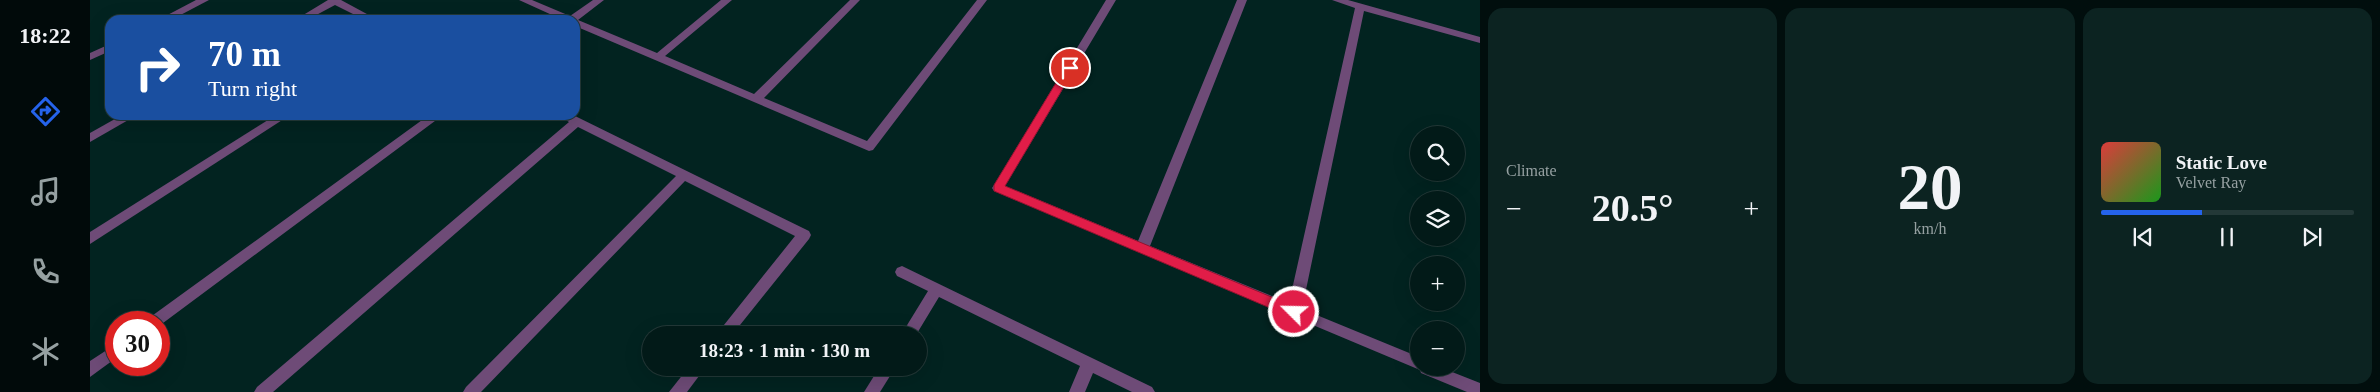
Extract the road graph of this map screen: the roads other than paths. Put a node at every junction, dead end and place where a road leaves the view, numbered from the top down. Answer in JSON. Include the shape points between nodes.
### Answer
{"nodes":[{"id":1,"x":204,"y":0,"type":"edge"},
{"id":2,"x":334,"y":0,"type":"edge"},
{"id":3,"x":524,"y":0,"type":"edge"},
{"id":4,"x":599,"y":0,"type":"edge"},
{"id":5,"x":726,"y":0,"type":"edge"},
{"id":6,"x":855,"y":0,"type":"edge"},
{"id":7,"x":982,"y":0,"type":"edge"},
{"id":8,"x":1111,"y":0,"type":"edge"},
{"id":9,"x":1242,"y":0,"type":"edge"},
{"id":10,"x":1337,"y":0,"type":"edge"},
{"id":11,"x":1360,"y":6,"type":"junction"},
{"id":12,"x":173,"y":15,"type":"edge"},
{"id":13,"x":308,"y":15,"type":"edge"},
{"id":14,"x":364,"y":15,"type":"edge"},
{"id":15,"x":559,"y":15,"type":"edge"},
{"id":16,"x":578,"y":15,"type":"edge"},
{"id":17,"x":580,"y":24,"type":"edge"},
{"id":18,"x":1480,"y":40,"type":"edge"},
{"id":19,"x":105,"y":50,"type":"edge"},
{"id":20,"x":90,"y":57,"type":"edge"},
{"id":21,"x":658,"y":57,"type":"junction"},
{"id":22,"x":756,"y":99,"type":"junction"},
{"id":23,"x":122,"y":120,"type":"edge"},
{"id":24,"x":276,"y":120,"type":"edge"},
{"id":25,"x":430,"y":120,"type":"edge"},
{"id":26,"x":573,"y":120,"type":"edge"},
{"id":27,"x":577,"y":122,"type":"junction"},
{"id":28,"x":90,"y":138,"type":"edge"},
{"id":29,"x":684,"y":175,"type":"junction"},
{"id":30,"x":90,"y":238,"type":"edge"},
{"id":31,"x":1142,"y":248,"type":"junction"},
{"id":32,"x":902,"y":272,"type":"dead end"},
{"id":33,"x":937,"y":288,"type":"junction"},
{"id":34,"x":169,"y":311,"type":"edge"},
{"id":35,"x":1294,"y":312,"type":"junction"},
{"id":36,"x":730,"y":326,"type":"edge"},
{"id":37,"x":914,"y":326,"type":"edge"},
{"id":38,"x":105,"y":358,"type":"edge"},
{"id":39,"x":1410,"y":360,"type":"edge"},
{"id":40,"x":1089,"y":363,"type":"junction"},
{"id":41,"x":90,"y":370,"type":"edge"},
{"id":42,"x":690,"y":376,"type":"edge"},
{"id":43,"x":883,"y":376,"type":"edge"},
{"id":44,"x":1446,"y":376,"type":"edge"},
{"id":45,"x":1480,"y":390,"type":"edge"},
{"id":46,"x":262,"y":392,"type":"edge"},
{"id":47,"x":471,"y":392,"type":"edge"},
{"id":48,"x":677,"y":392,"type":"edge"},
{"id":49,"x":872,"y":392,"type":"edge"},
{"id":50,"x":1077,"y":392,"type":"edge"},
{"id":51,"x":1147,"y":392,"type":"edge"}],
"edges":[{"from":1,"to":12,"type":"street"},
{"from":2,"to":13,"type":"street"},
{"from":2,"to":14,"type":"street"},
{"from":3,"to":15,"type":"street"},
{"from":4,"to":16,"type":"street"},
{"from":5,"to":21,"type":"street"},
{"from":6,"to":22,"type":"street"},
{"from":7,"to":22,"type":"street","via":[[868,147]]},
{"from":8,"to":31,"type":"street","via":[[998,188]]},
{"from":9,"to":31,"type":"street"},
{"from":10,"to":11,"type":"street"},
{"from":11,"to":18,"type":"street"},
{"from":11,"to":35,"type":"street"},
{"from":17,"to":21,"type":"street"},
{"from":19,"to":20,"type":"street"},
{"from":21,"to":22,"type":"street"},
{"from":23,"to":28,"type":"street"},
{"from":24,"to":30,"type":"street"},
{"from":25,"to":34,"type":"street"},
{"from":26,"to":27,"type":"street"},
{"from":27,"to":29,"type":"street"},
{"from":27,"to":46,"type":"street"},
{"from":29,"to":36,"type":"street","via":[[804,235]]},
{"from":29,"to":47,"type":"street"},
{"from":31,"to":35,"type":"street"},
{"from":32,"to":33,"type":"street"},
{"from":33,"to":37,"type":"street"},
{"from":33,"to":40,"type":"street"},
{"from":35,"to":39,"type":"street"},
{"from":38,"to":41,"type":"street"},
{"from":40,"to":50,"type":"street"},
{"from":40,"to":51,"type":"street"},
{"from":42,"to":48,"type":"street"},
{"from":43,"to":49,"type":"street"},
{"from":44,"to":45,"type":"street"}]}
